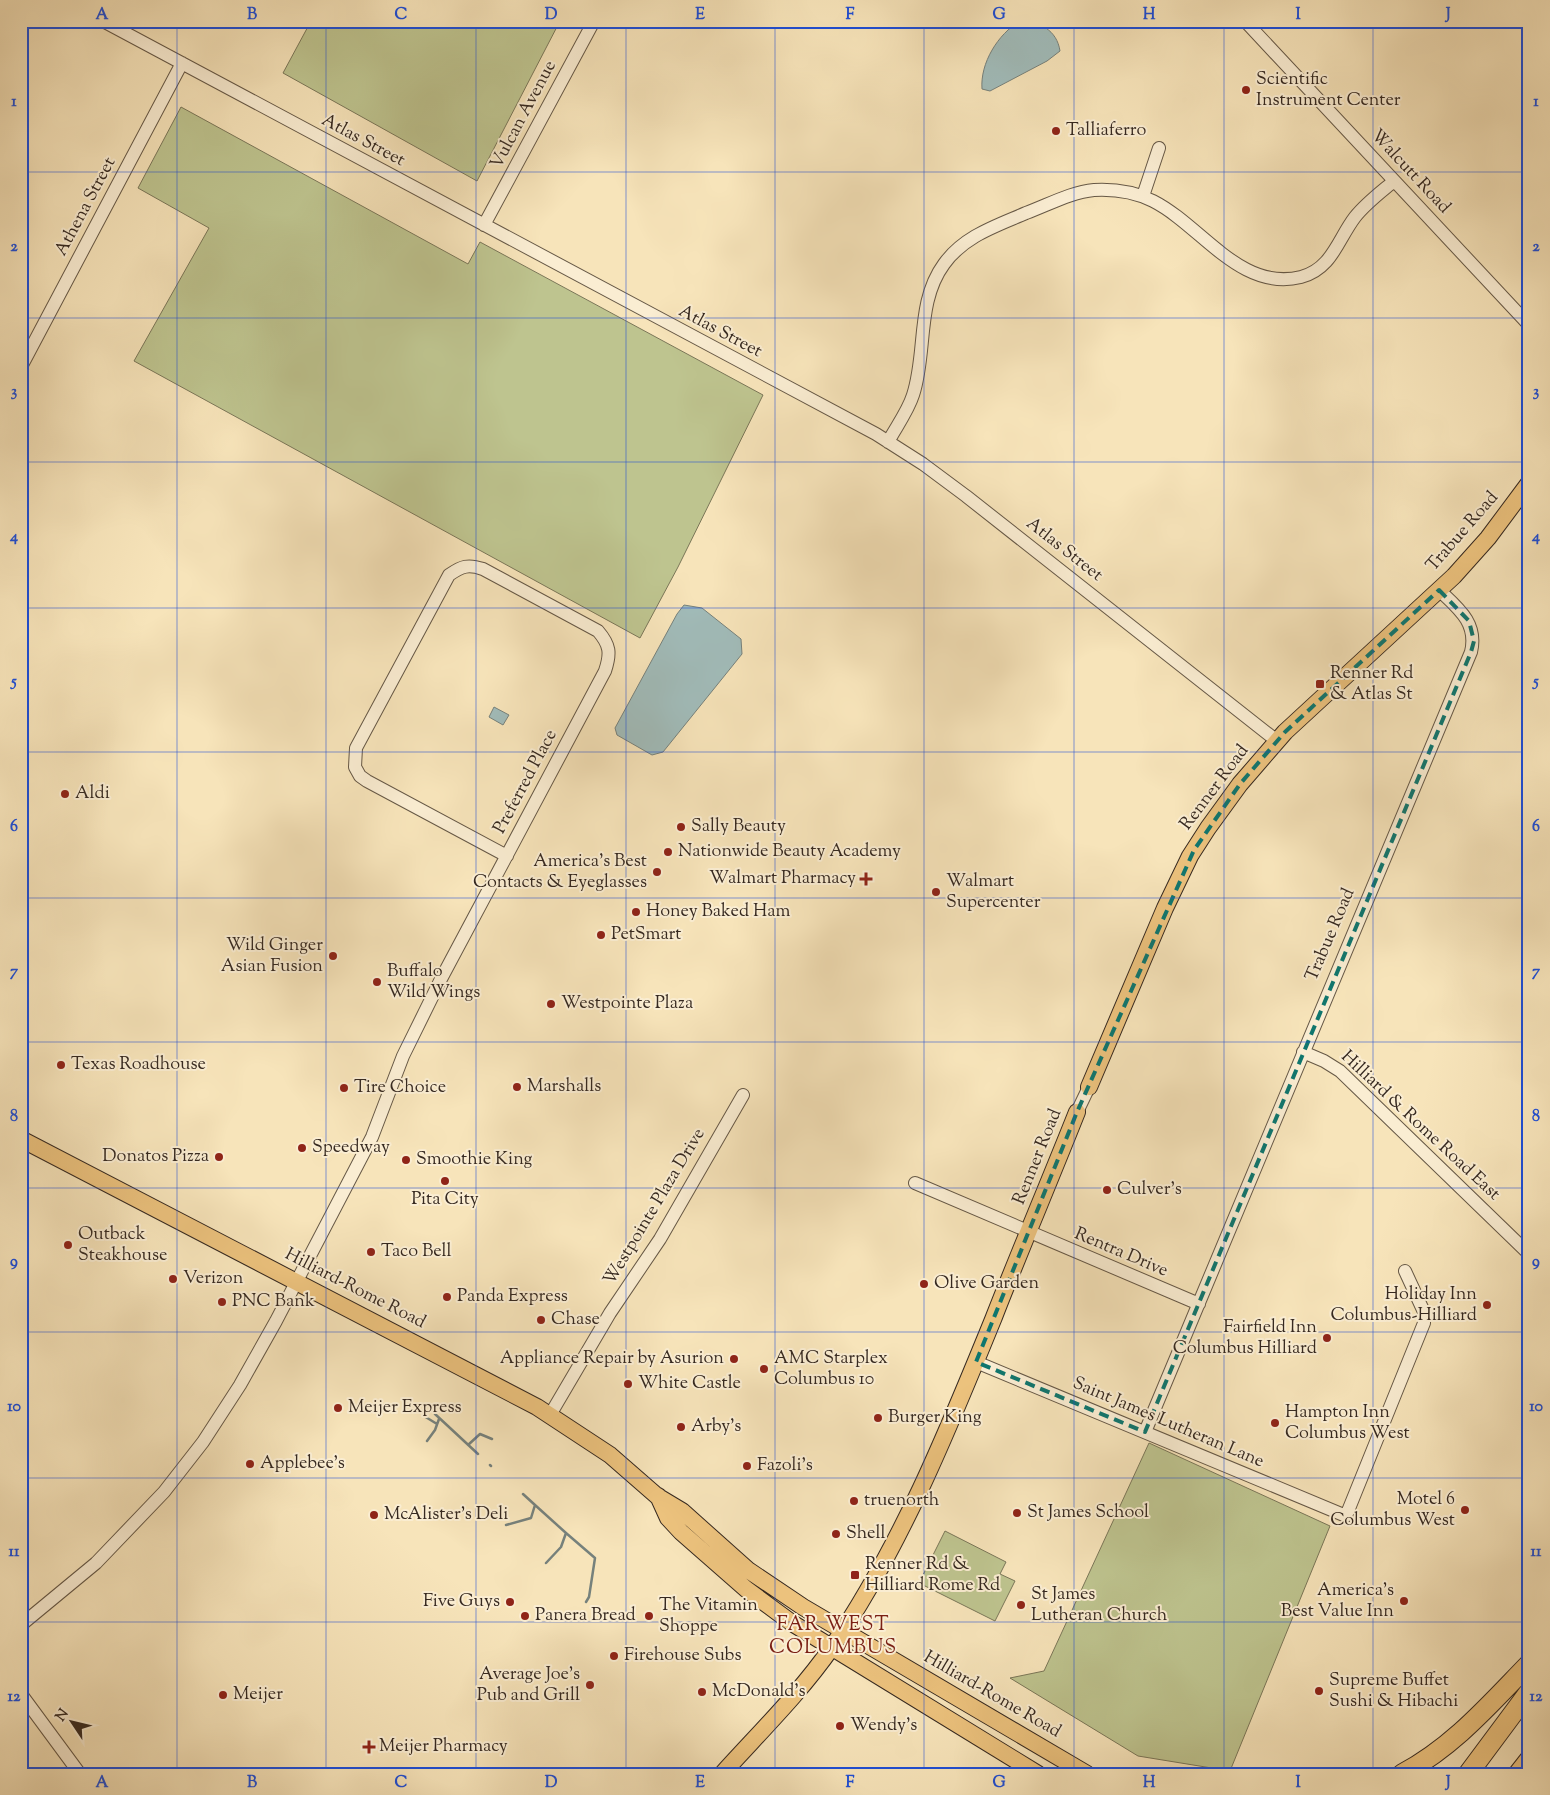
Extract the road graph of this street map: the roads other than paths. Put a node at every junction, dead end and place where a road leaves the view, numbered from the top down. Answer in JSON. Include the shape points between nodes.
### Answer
{"nodes":[{"id":1,"x":103,"y":21,"type":"edge"},
{"id":2,"x":594,"y":21,"type":"edge"},
{"id":3,"x":1244,"y":21,"type":"edge"},
{"id":4,"x":182,"y":63,"type":"junction"},
{"id":5,"x":1159,"y":148,"type":"dead end"},
{"id":6,"x":1394,"y":181,"type":"junction"},
{"id":7,"x":1143,"y":196,"type":"junction"},
{"id":8,"x":484,"y":225,"type":"junction"},
{"id":9,"x":1529,"y":325,"type":"edge"},
{"id":10,"x":21,"y":367,"type":"edge"},
{"id":11,"x":888,"y":442,"type":"junction"},
{"id":12,"x":1529,"y":483,"type":"edge"},
{"id":13,"x":1439,"y":590,"type":"junction"},
{"id":14,"x":1277,"y":740,"type":"junction"},
{"id":15,"x":507,"y":856,"type":"junction"},
{"id":16,"x":1303,"y":1052,"type":"junction"},
{"id":17,"x":1089,"y":1087,"type":"joint"},
{"id":18,"x":743,"y":1094,"type":"dead end"},
{"id":19,"x":1077,"y":1112,"type":"joint"},
{"id":20,"x":21,"y":1138,"type":"edge"},
{"id":21,"x":915,"y":1183,"type":"dead end"},
{"id":22,"x":1029,"y":1232,"type":"junction"},
{"id":23,"x":1529,"y":1254,"type":"edge"},
{"id":24,"x":1405,"y":1271,"type":"dead end"},
{"id":25,"x":297,"y":1282,"type":"junction"},
{"id":26,"x":1199,"y":1304,"type":"junction"},
{"id":27,"x":976,"y":1362,"type":"junction"},
{"id":28,"x":550,"y":1415,"type":"junction"},
{"id":29,"x":1145,"y":1432,"type":"junction"},
{"id":30,"x":658,"y":1496,"type":"junction"},
{"id":31,"x":21,"y":1625,"type":"edge"},
{"id":32,"x":842,"y":1630,"type":"junction"},
{"id":33,"x":832,"y":1647,"type":"junction"},
{"id":34,"x":1529,"y":1664,"type":"edge"},
{"id":35,"x":1529,"y":1692,"type":"edge"},
{"id":36,"x":21,"y":1694,"type":"edge"},
{"id":37,"x":1529,"y":1760,"type":"edge"},
{"id":38,"x":80,"y":1774,"type":"edge"},
{"id":39,"x":722,"y":1774,"type":"edge"},
{"id":40,"x":1038,"y":1774,"type":"edge"},
{"id":41,"x":1087,"y":1774,"type":"edge"},
{"id":42,"x":1402,"y":1774,"type":"edge"},
{"id":43,"x":1468,"y":1774,"type":"edge"},
{"id":44,"x":1518,"y":1774,"type":"edge"}],
"edges":[{"from":1,"to":4,"type":"street","name":"Atlas Street"},
{"from":2,"to":8,"type":"street","name":"Vulcan Avenue"},
{"from":3,"to":6,"type":"street","name":"Walcutt Road"},
{"from":4,"to":8,"type":"street","name":"Atlas Street"},
{"from":4,"to":10,"type":"street","name":"Athena Street"},
{"from":5,"to":7,"type":"street"},
{"from":6,"to":7,"type":"street","via":[[1355,217],[1324,265],[1307,275],[1286,280],[1266,279],[1247,270],[1164,207]]},
{"from":6,"to":9,"type":"street","name":"Walcutt Road"},
{"from":7,"to":11,"type":"street","via":[[1093,190],[1068,196],[977,234],[959,247],[933,284],[914,394]]},
{"from":8,"to":11,"type":"street","name":"Atlas Street"},
{"from":11,"to":14,"type":"street","name":"Atlas Street","via":[[966,496]]},
{"from":12,"to":13,"type":"main road","name":"Trabue Road","via":[[1488,538]]},
{"from":13,"to":14,"type":"main road","name":"Renner Road"},
{"from":13,"to":16,"type":"street","name":"Trabue Road","via":[[1468,621],[1474,641],[1471,652]]},
{"from":14,"to":17,"type":"main road","name":"Renner Road","via":[[1240,784],[1190,856]]},
{"from":15,"to":15,"type":"street","name":"Preferred Place","via":[[605,670],[610,656],[608,643],[584,622],[483,569],[462,566],[449,575],[400,664],[356,748],[355,767],[367,781]]},
{"from":15,"to":25,"type":"street","via":[[411,1038],[372,1136]]},
{"from":16,"to":23,"type":"street","name":"Hilliard & Rome Road East","via":[[1340,1071]]},
{"from":16,"to":26,"type":"street","name":"Trabue Road"},
{"from":17,"to":19,"type":"street","name":"Renner Road"},
{"from":18,"to":28,"type":"street","name":"Westpointe Plaza Drive","via":[[663,1235],[610,1313]]},
{"from":19,"to":22,"type":"main road","name":"Renner Road"},
{"from":20,"to":25,"type":"main road","name":"Hilliard-Rome Road"},
{"from":21,"to":22,"type":"street"},
{"from":22,"to":26,"type":"street","name":"Rentra Drive"},
{"from":22,"to":27,"type":"main road","name":"Renner Road"},
{"from":24,"to":29,"type":"street","name":"Saint James Lutheran Lane","via":[[1424,1312],[1424,1323],[1346,1516]]},
{"from":25,"to":28,"type":"main road","name":"Hilliard-Rome Road"},
{"from":25,"to":31,"type":"street","via":[[204,1442],[108,1551]]},
{"from":26,"to":29,"type":"street","name":"Trabue Road"},
{"from":27,"to":29,"type":"street","name":"Saint James Lutheran Lane"},
{"from":27,"to":32,"type":"main road","name":"Renner Road","via":[[917,1499]]},
{"from":28,"to":30,"type":"main road","name":"Hilliard-Rome Road","via":[[610,1455]]},
{"from":30,"to":32,"type":"main road","name":"Hilliard-Rome Road","via":[[682,1511],[748,1570]]},
{"from":30,"to":33,"type":"main road","name":"Hilliard-Rome Road","via":[[668,1518],[700,1550],[792,1623]]},
{"from":32,"to":33,"type":"main road","name":"Renner Road"},
{"from":32,"to":41,"type":"main road","name":"Hilliard-Rome Road"},
{"from":33,"to":39,"type":"main road","name":"Renner Road"},
{"from":33,"to":40,"type":"main road","name":"Hilliard-Rome Road"},
{"from":34,"to":42,"type":"highway","via":[[1460,1735]]},
{"from":35,"to":43,"type":"highway"},
{"from":36,"to":38,"type":"street"},
{"from":37,"to":44,"type":"highway"}]}
